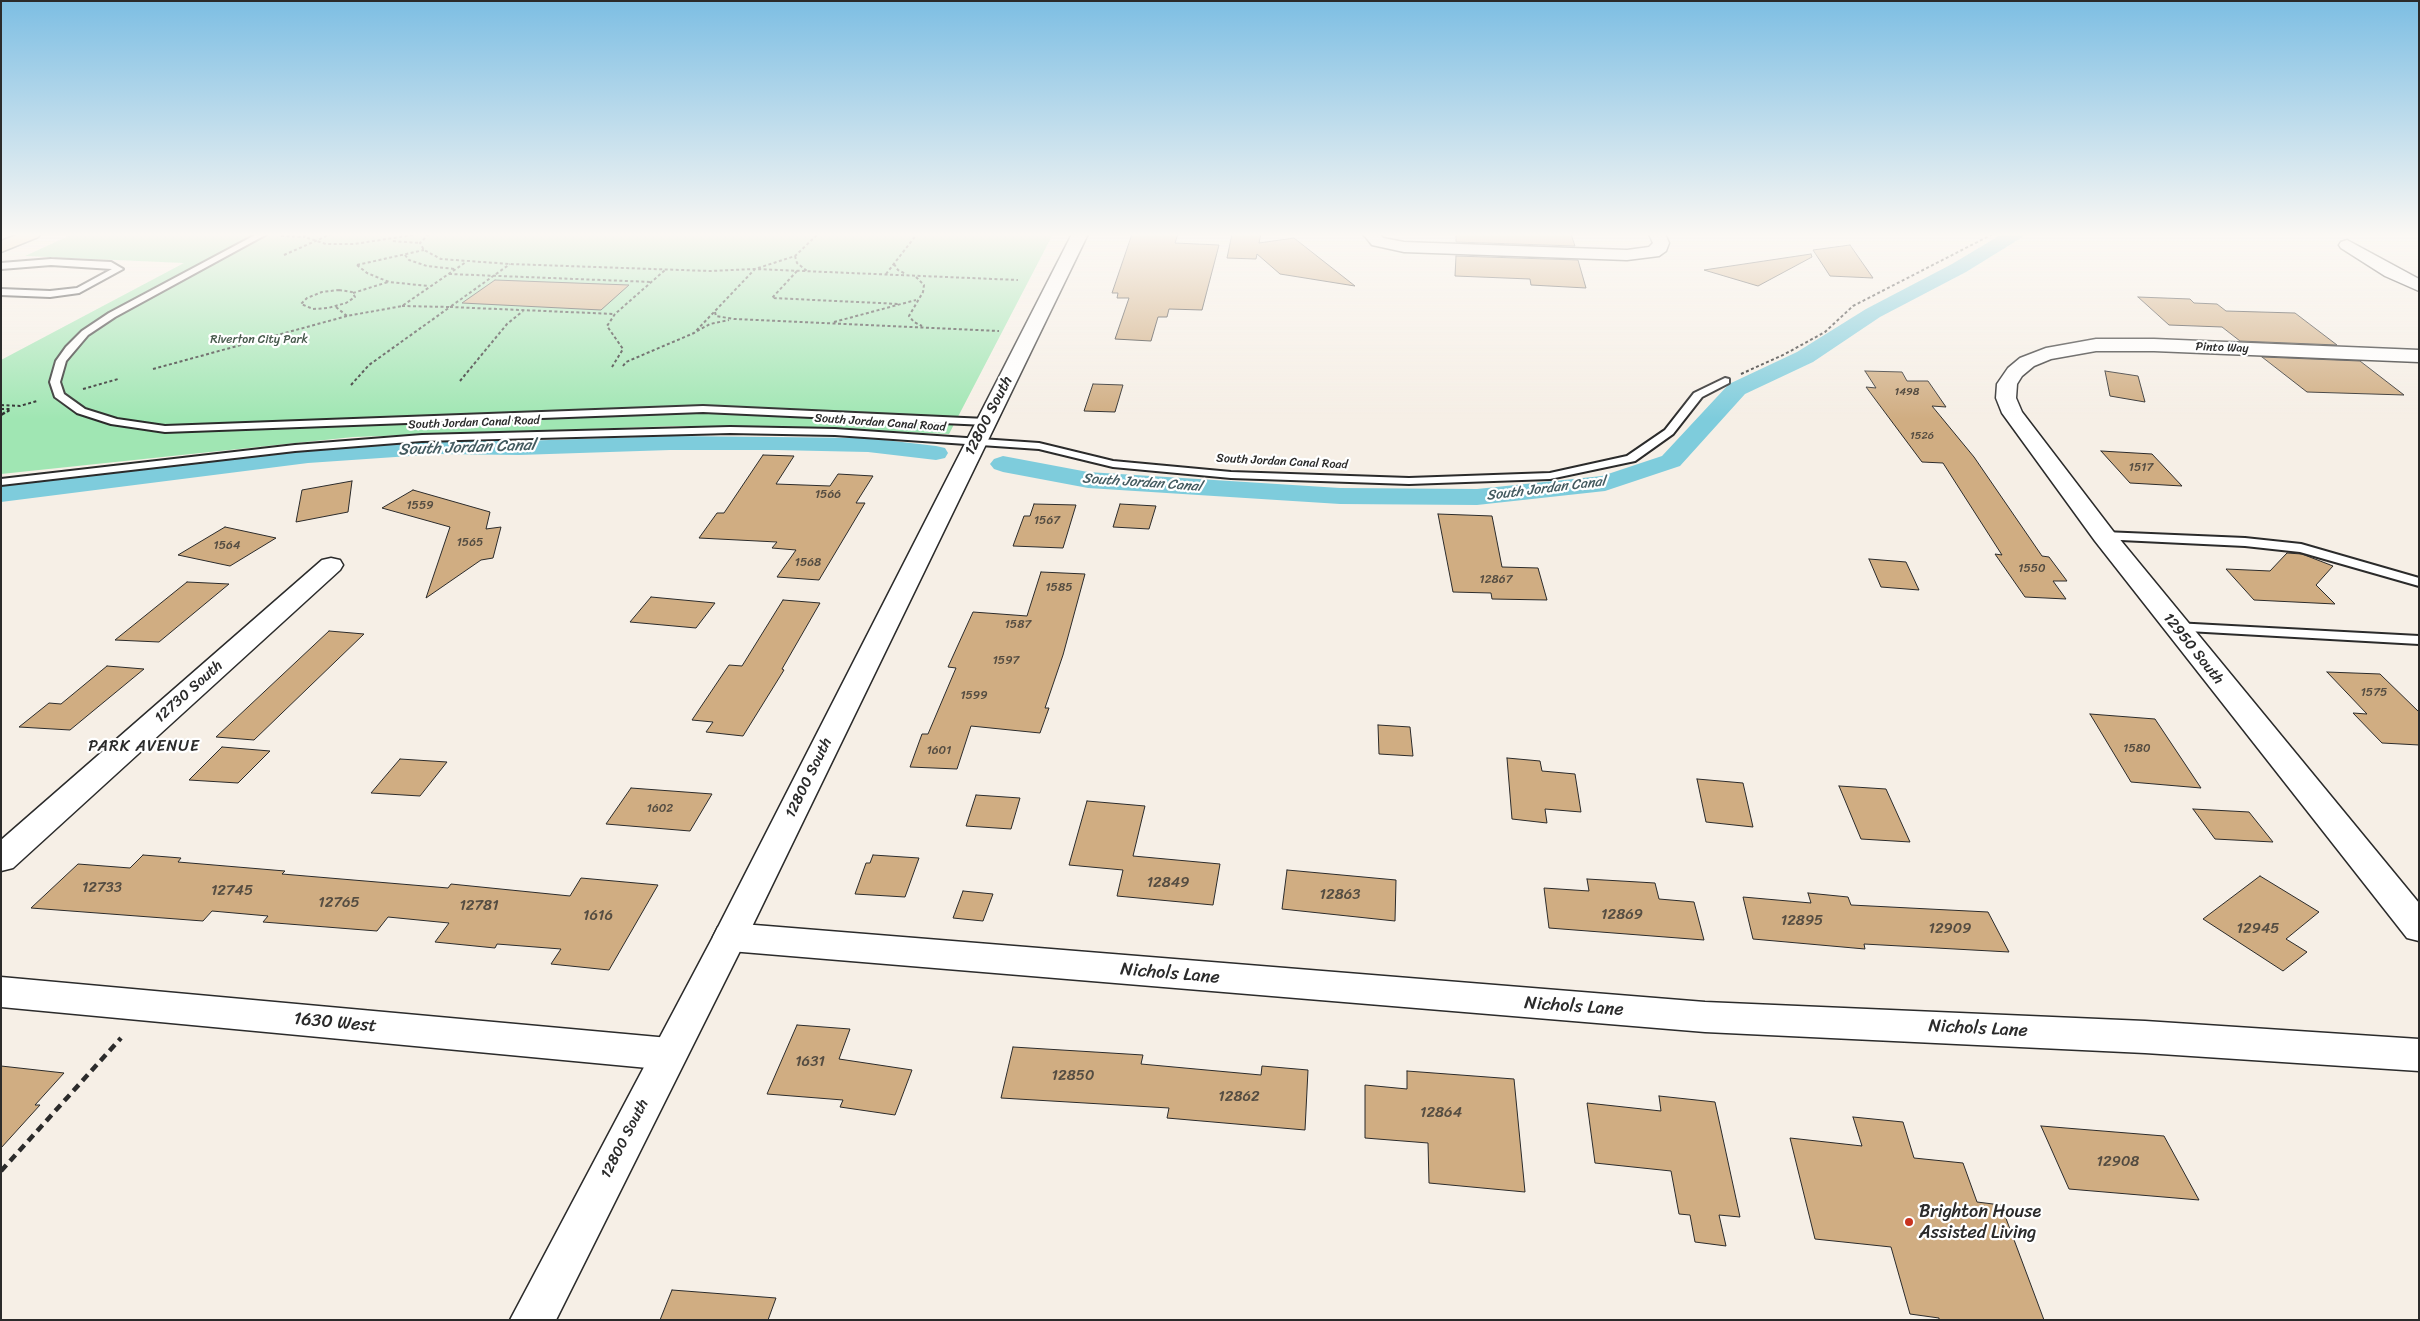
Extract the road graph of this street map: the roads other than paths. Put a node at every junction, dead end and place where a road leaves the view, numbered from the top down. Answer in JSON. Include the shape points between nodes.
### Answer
{"nodes":[{"id":1,"x":150,"y":296,"type":"edge"},
{"id":2,"x":1049,"y":296,"type":"edge"},
{"id":3,"x":2419,"y":356,"type":"edge"},
{"id":4,"x":2027,"y":362,"type":"joint"},
{"id":5,"x":1725,"y":381,"type":"road end"},
{"id":6,"x":981,"y":433,"type":"junction"},
{"id":7,"x":1,"y":482,"type":"edge"},
{"id":8,"x":2104,"y":536,"type":"junction"},
{"id":9,"x":331,"y":565,"type":"dead end"},
{"id":10,"x":2419,"y":582,"type":"edge"},
{"id":11,"x":2175,"y":627,"type":"junction"},
{"id":12,"x":2419,"y":640,"type":"edge"},
{"id":13,"x":1,"y":859,"type":"edge"},
{"id":14,"x":2419,"y":928,"type":"edge"},
{"id":15,"x":730,"y":937,"type":"junction"},
{"id":16,"x":6,"y":998,"type":"edge"},
{"id":17,"x":669,"y":1054,"type":"junction"},
{"id":18,"x":2419,"y":1055,"type":"edge"},
{"id":19,"x":532,"y":1320,"type":"edge"}],
"edges":[{"from":1,"to":6,"type":"lane","via":[[84,333],[69,349],[54,382],[59,395],[81,411],[116,422],[165,429],[703,409]]},
{"from":2,"to":6,"type":"street","name":"12800 South"},
{"from":3,"to":4,"type":"street","name":"Pinto Way","via":[[2123,344],[2070,348]]},
{"from":4,"to":8,"type":"street","name":"12950 South","via":[[2015,372],[2008,384],[2006,398],[2012,413]]},
{"from":5,"to":6,"type":"lane","name":"South Jordan Canal Road","via":[[1698,395],[1669,432],[1631,459],[1550,476],[1409,482],[1231,475],[1113,464]]},
{"from":6,"to":7,"type":"lane","name":"South Jordan Canal Road","via":[[730,430],[422,438],[295,448]]},
{"from":6,"to":15,"type":"street","name":"12800 South"},
{"from":8,"to":10,"type":"lane","via":[[2245,542],[2301,548]]},
{"from":8,"to":11,"type":"street","name":"12950 South"},
{"from":9,"to":13,"type":"street","name":"12730 South"},
{"from":11,"to":12,"type":"lane"},
{"from":11,"to":14,"type":"street","name":"12950 South"},
{"from":15,"to":17,"type":"street","name":"12800 South"},
{"from":15,"to":18,"type":"street","name":"Nichols Lane","via":[[1705,1017],[2145,1037]]},
{"from":16,"to":17,"type":"street","name":"1630 West"},
{"from":17,"to":19,"type":"street","name":"12800 South"}]}
